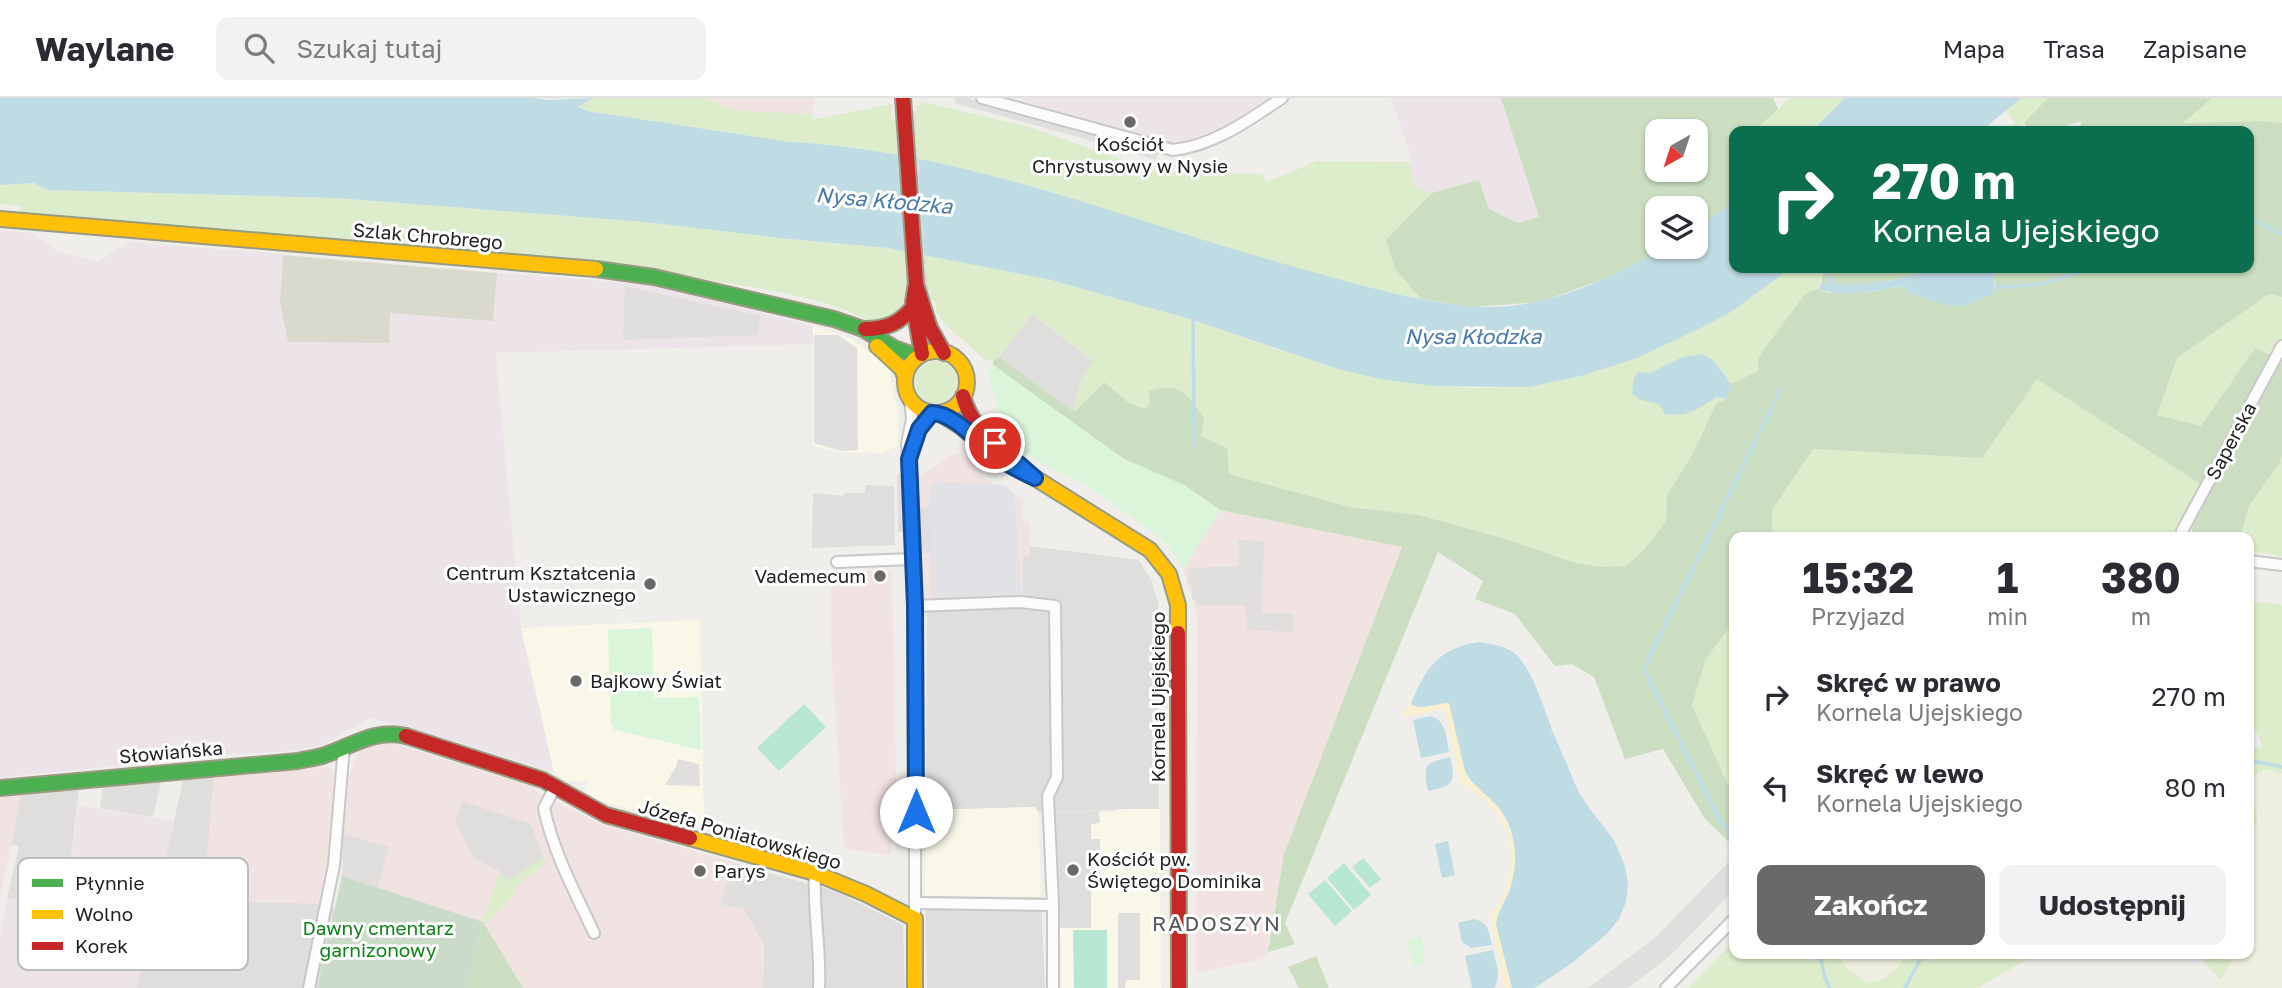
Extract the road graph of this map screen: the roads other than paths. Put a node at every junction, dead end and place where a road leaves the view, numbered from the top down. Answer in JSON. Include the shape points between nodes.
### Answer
{"nodes":[{"id":1,"x":982,"y":98,"type":"edge"},
{"id":2,"x":1282,"y":98,"type":"edge"},
{"id":3,"x":904,"y":104,"type":"edge"},
{"id":4,"x":0,"y":219,"type":"edge"},
{"id":5,"x":916,"y":294,"type":"junction"},
{"id":6,"x":847,"y":324,"type":"junction"},
{"id":7,"x":863,"y":329,"type":"junction"},
{"id":8,"x":2282,"y":346,"type":"edge"},
{"id":9,"x":944,"y":353,"type":"junction"},
{"id":10,"x":920,"y":356,"type":"junction"},
{"id":11,"x":905,"y":377,"type":"junction"},
{"id":12,"x":964,"y":397,"type":"junction"},
{"id":13,"x":910,"y":399,"type":"junction"},
{"id":14,"x":935,"y":413,"type":"junction"},
{"id":15,"x":909,"y":459,"type":"junction"},
{"id":16,"x":1035,"y":478,"type":"junction"},
{"id":17,"x":2182,"y":532,"type":"edge"},
{"id":18,"x":912,"y":559,"type":"junction"},
{"id":19,"x":837,"y":562,"type":"dead end"},
{"id":20,"x":2254,"y":562,"type":"edge"},
{"id":21,"x":2282,"y":565,"type":"edge"},
{"id":22,"x":915,"y":606,"type":"junction"},
{"id":23,"x":344,"y":746,"type":"junction"},
{"id":24,"x":555,"y":787,"type":"junction"},
{"id":25,"x":0,"y":788,"type":"edge"},
{"id":26,"x":815,"y":873,"type":"junction"},
{"id":27,"x":916,"y":903,"type":"junction"},
{"id":28,"x":1053,"y":905,"type":"junction"},
{"id":29,"x":915,"y":919,"type":"junction"},
{"id":30,"x":1729,"y":924,"type":"edge"},
{"id":31,"x":594,"y":933,"type":"dead end"},
{"id":32,"x":309,"y":988,"type":"edge"},
{"id":33,"x":819,"y":988,"type":"edge"},
{"id":34,"x":915,"y":988,"type":"edge"},
{"id":35,"x":1053,"y":988,"type":"edge"},
{"id":36,"x":1179,"y":988,"type":"edge"},
{"id":37,"x":1666,"y":988,"type":"edge"}],
"edges":[{"from":1,"to":2,"type":"street","via":[[1173,150],[1217,139]]},
{"from":3,"to":5,"type":"main road"},
{"from":4,"to":6,"type":"main road","name":"Szlak Chrobrego","via":[[618,272]]},
{"from":5,"to":7,"type":"main road","via":[[905,317],[894,326]]},
{"from":5,"to":9,"type":"main road","via":[[932,337]]},
{"from":5,"to":10,"type":"main road"},
{"from":6,"to":7,"type":"main road","name":"Szlak Chrobrego"},
{"from":6,"to":11,"type":"main road","name":"Szlak Chrobrego","via":[[884,351]]},
{"from":7,"to":10,"type":"main road","name":"Szlak Chrobrego","via":[[894,348]]},
{"from":8,"to":17,"type":"street","name":"Saperska"},
{"from":9,"to":10,"type":"main road"},
{"from":9,"to":12,"type":"main road","via":[[965,372]]},
{"from":10,"to":11,"type":"main road"},
{"from":11,"to":13,"type":"main road"},
{"from":12,"to":14,"type":"main road","via":[[951,410]]},
{"from":12,"to":16,"type":"main road","name":"Kornela Ujejskiego","via":[[978,429]]},
{"from":13,"to":14,"type":"main road","via":[[919,409]]},
{"from":13,"to":15,"type":"street"},
{"from":14,"to":15,"type":"street","via":[[919,429]]},
{"from":14,"to":16,"type":"main road","name":"Kornela Ujejskiego","via":[[960,426],[1000,460]]},
{"from":15,"to":18,"type":"street"},
{"from":16,"to":36,"type":"main road","name":"Kornela Ujejskiego","via":[[1150,550],[1169,573],[1176,594]]},
{"from":18,"to":19,"type":"street"},
{"from":18,"to":22,"type":"street"},
{"from":20,"to":21,"type":"street"},
{"from":22,"to":27,"type":"street"},
{"from":22,"to":28,"type":"street","via":[[1055,606],[1057,777],[1048,796]]},
{"from":23,"to":24,"type":"main road","name":"Józefa Poniatowskiego","via":[[369,735],[403,735]]},
{"from":23,"to":25,"type":"main road","name":"Słowiańska","via":[[298,761]]},
{"from":23,"to":32,"type":"street","via":[[334,865]]},
{"from":24,"to":26,"type":"main road","name":"Józefa Poniatowskiego","via":[[606,815]]},
{"from":24,"to":31,"type":"street","via":[[544,808],[547,824]]},
{"from":26,"to":29,"type":"main road","name":"Józefa Poniatowskiego"},
{"from":26,"to":33,"type":"street"},
{"from":27,"to":28,"type":"street"},
{"from":27,"to":29,"type":"street"},
{"from":28,"to":35,"type":"street"},
{"from":29,"to":34,"type":"main road"},
{"from":30,"to":37,"type":"street"}]}
